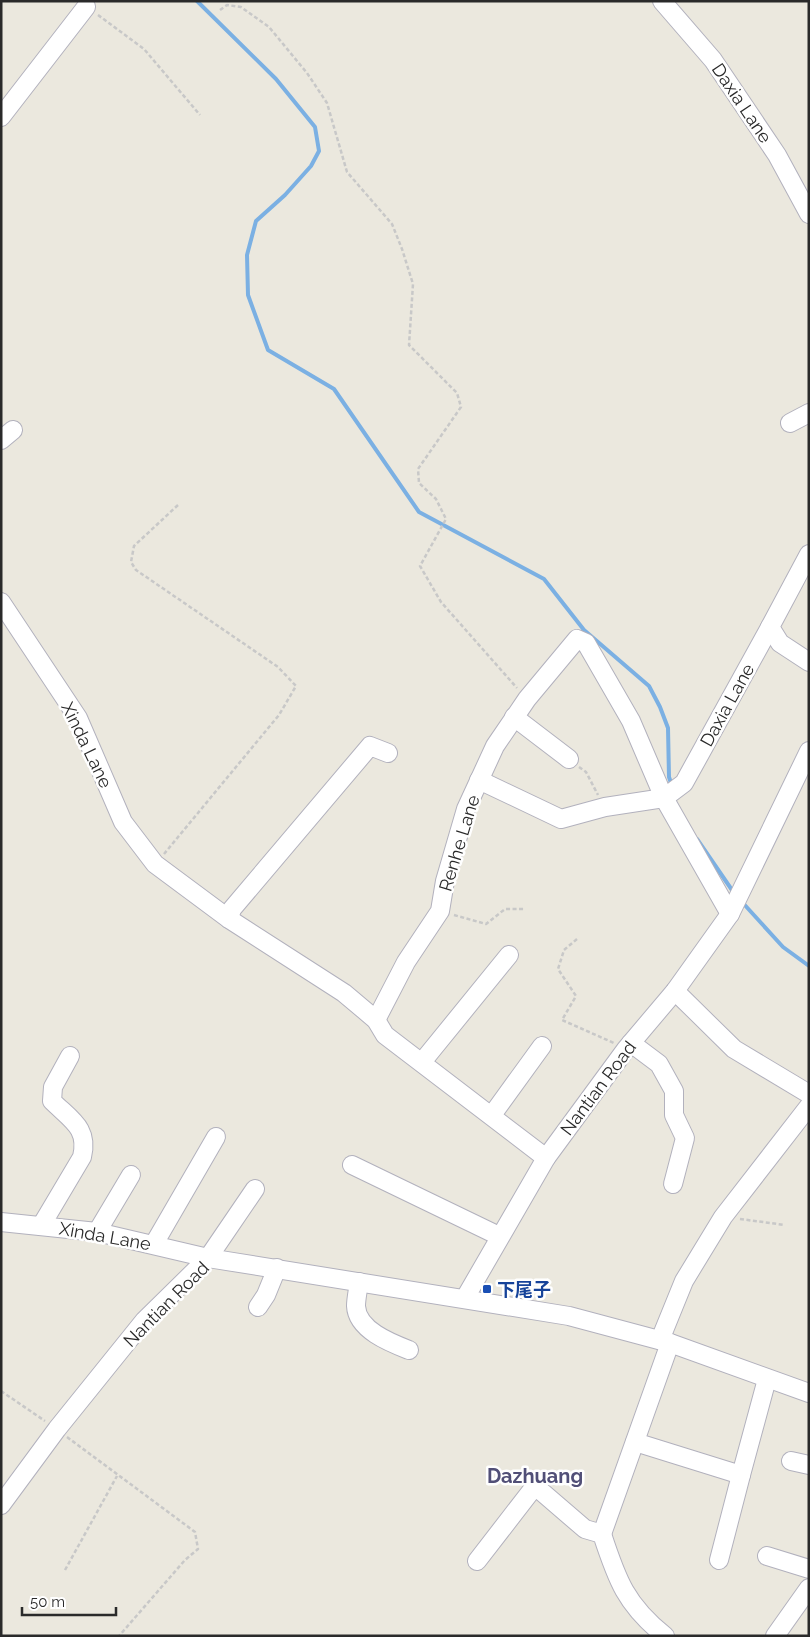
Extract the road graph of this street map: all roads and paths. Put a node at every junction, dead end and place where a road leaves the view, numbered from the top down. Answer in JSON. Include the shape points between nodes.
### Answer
{"nodes":[{"id":1,"x":662,"y":1,"type":"edge"},
{"id":2,"x":86,"y":7,"type":"joint"},
{"id":3,"x":220,"y":10,"type":"dead end"},
{"id":4,"x":200,"y":115,"type":"dead end"},
{"id":5,"x":1,"y":117,"type":"edge"},
{"id":6,"x":809,"y":214,"type":"edge"},
{"id":7,"x":809,"y":413,"type":"edge"},
{"id":8,"x":790,"y":423,"type":"dead end"},
{"id":9,"x":178,"y":505,"type":"dead end"},
{"id":10,"x":809,"y":554,"type":"edge"},
{"id":11,"x":1,"y":602,"type":"edge"},
{"id":12,"x":770,"y":627,"type":"junction"},
{"id":13,"x":809,"y":662,"type":"edge"},
{"id":14,"x":527,"y":699,"type":"junction"},
{"id":15,"x":514,"y":717,"type":"junction"},
{"id":16,"x":809,"y":751,"type":"edge"},
{"id":17,"x":388,"y":753,"type":"dead end"},
{"id":18,"x":569,"y":759,"type":"joint"},
{"id":19,"x":480,"y":780,"type":"junction"},
{"id":20,"x":684,"y":784,"type":"joint"},
{"id":21,"x":667,"y":796,"type":"junction"},
{"id":22,"x":605,"y":807,"type":"junction"},
{"id":23,"x":154,"y":864,"type":"junction"},
{"id":24,"x":737,"y":901,"type":"junction"},
{"id":25,"x":525,"y":910,"type":"dead end"},
{"id":26,"x":440,"y":912,"type":"junction"},
{"id":27,"x":229,"y":919,"type":"junction"},
{"id":28,"x":577,"y":939,"type":"dead end"},
{"id":29,"x":509,"y":955,"type":"dead end"},
{"id":30,"x":675,"y":991,"type":"junction"},
{"id":31,"x":376,"y":1020,"type":"junction"},
{"id":32,"x":542,"y":1046,"type":"dead end"},
{"id":33,"x":629,"y":1046,"type":"junction"},
{"id":34,"x":70,"y":1056,"type":"dead end"},
{"id":35,"x":422,"y":1062,"type":"junction"},
{"id":36,"x":809,"y":1094,"type":"edge"},
{"id":37,"x":809,"y":1106,"type":"edge"},
{"id":38,"x":492,"y":1115,"type":"junction"},
{"id":39,"x":216,"y":1137,"type":"dead end"},
{"id":40,"x":546,"y":1158,"type":"junction"},
{"id":41,"x":352,"y":1165,"type":"dead end"},
{"id":42,"x":131,"y":1175,"type":"dead end"},
{"id":43,"x":673,"y":1184,"type":"dead end"},
{"id":44,"x":256,"y":1189,"type":"dead end"},
{"id":45,"x":723,"y":1217,"type":"junction"},
{"id":46,"x":1,"y":1222,"type":"edge"},
{"id":47,"x":41,"y":1226,"type":"junction"},
{"id":48,"x":785,"y":1226,"type":"dead end"},
{"id":49,"x":97,"y":1232,"type":"junction"},
{"id":50,"x":499,"y":1236,"type":"junction"},
{"id":51,"x":154,"y":1244,"type":"junction"},
{"id":52,"x":208,"y":1258,"type":"junction"},
{"id":53,"x":277,"y":1268,"type":"junction"},
{"id":54,"x":359,"y":1282,"type":"junction"},
{"id":55,"x":464,"y":1298,"type":"junction"},
{"id":56,"x":258,"y":1307,"type":"dead end"},
{"id":57,"x":665,"y":1342,"type":"junction"},
{"id":58,"x":409,"y":1350,"type":"dead end"},
{"id":59,"x":767,"y":1379,"type":"junction"},
{"id":60,"x":1,"y":1391,"type":"edge"},
{"id":61,"x":809,"y":1393,"type":"edge"},
{"id":62,"x":57,"y":1430,"type":"junction"},
{"id":63,"x":636,"y":1442,"type":"junction"},
{"id":64,"x":791,"y":1461,"type":"dead end"},
{"id":65,"x":809,"y":1465,"type":"edge"},
{"id":66,"x":741,"y":1475,"type":"junction"},
{"id":67,"x":118,"y":1476,"type":"junction"},
{"id":68,"x":1,"y":1505,"type":"edge"},
{"id":69,"x":602,"y":1534,"type":"junction"},
{"id":70,"x":767,"y":1556,"type":"dead end"},
{"id":71,"x":478,"y":1560,"type":"dead end"},
{"id":72,"x":719,"y":1560,"type":"dead end"},
{"id":73,"x":809,"y":1569,"type":"edge"},
{"id":74,"x":65,"y":1570,"type":"dead end"},
{"id":75,"x":809,"y":1588,"type":"edge"},
{"id":76,"x":652,"y":1629,"type":"edge"},
{"id":77,"x":119,"y":1636,"type":"edge"},
{"id":78,"x":666,"y":1636,"type":"edge"},
{"id":79,"x":775,"y":1636,"type":"edge"}],
"edges":[{"from":1,"to":6,"type":"street","name":"Daxia Lane","via":[[713,60],[777,155]]},
{"from":2,"to":4,"type":"path","via":[[144,49]]},
{"from":2,"to":5,"type":"street"},
{"from":3,"to":14,"type":"path","via":[[227,5],[241,7],[270,27],[327,103],[347,172],[392,224],[413,284],[409,345],[456,393],[461,407],[418,470],[419,483],[436,499],[446,519],[420,566],[441,602]]},
{"from":7,"to":8,"type":"street"},
{"from":9,"to":23,"type":"path","via":[[134,546],[131,562],[136,570],[278,667],[296,686],[279,716]]},
{"from":10,"to":12,"type":"street","name":"Daxia Lane"},
{"from":11,"to":23,"type":"street","name":"Xinda Lane","via":[[78,718],[123,822]]},
{"from":12,"to":13,"type":"street","via":[[780,643]]},
{"from":12,"to":20,"type":"street","name":"Daxia Lane"},
{"from":14,"to":15,"type":"street"},
{"from":14,"to":21,"type":"street","via":[[577,639],[586,643],[631,721]]},
{"from":15,"to":18,"type":"street"},
{"from":15,"to":19,"type":"street","via":[[495,746]]},
{"from":16,"to":24,"type":"street"},
{"from":17,"to":27,"type":"street","via":[[370,746],[232,909]]},
{"from":18,"to":22,"type":"path","via":[[586,772]]},
{"from":19,"to":22,"type":"street","name":"Renhe Lane","via":[[561,819]]},
{"from":19,"to":26,"type":"street","name":"Renhe Lane","via":[[466,809],[445,881]]},
{"from":20,"to":21,"type":"street","name":"Renhe Lane"},
{"from":21,"to":22,"type":"street","name":"Renhe Lane"},
{"from":21,"to":24,"type":"street"},
{"from":23,"to":27,"type":"street"},
{"from":24,"to":30,"type":"street","name":"Nantian Road"},
{"from":25,"to":26,"type":"path","via":[[505,909],[486,924]]},
{"from":26,"to":31,"type":"street","name":"Renhe Lane","via":[[406,962]]},
{"from":27,"to":31,"type":"street","via":[[344,993]]},
{"from":28,"to":33,"type":"path","via":[[564,950],[558,969],[576,996],[562,1020]]},
{"from":29,"to":35,"type":"street"},
{"from":30,"to":33,"type":"street","name":"Nantian Road"},
{"from":30,"to":36,"type":"street","via":[[734,1049]]},
{"from":31,"to":35,"type":"street","via":[[385,1035]]},
{"from":32,"to":38,"type":"street"},
{"from":33,"to":40,"type":"street","name":"Nantian Road"},
{"from":33,"to":43,"type":"street","via":[[660,1064],[674,1091],[674,1116],[685,1138]]},
{"from":34,"to":47,"type":"street","via":[[52,1087],[52,1101],[83,1132],[85,1145],[82,1157]]},
{"from":35,"to":38,"type":"street"},
{"from":37,"to":45,"type":"street"},
{"from":38,"to":40,"type":"street"},
{"from":39,"to":51,"type":"street"},
{"from":40,"to":50,"type":"street","name":"Nantian Road"},
{"from":41,"to":50,"type":"street"},
{"from":42,"to":49,"type":"street"},
{"from":44,"to":52,"type":"street"},
{"from":45,"to":48,"type":"path"},
{"from":45,"to":57,"type":"street","via":[[684,1281]]},
{"from":46,"to":47,"type":"street","name":"Xinda Lane"},
{"from":47,"to":49,"type":"street","name":"Xinda Lane"},
{"from":49,"to":51,"type":"street","name":"Xinda Lane"},
{"from":50,"to":55,"type":"street","name":"Nantian Road"},
{"from":51,"to":52,"type":"street","name":"Xinda Lane"},
{"from":52,"to":53,"type":"street","name":"Nantian Road"},
{"from":52,"to":62,"type":"street","name":"Nantian Road","via":[[144,1321]]},
{"from":53,"to":54,"type":"street","name":"Nantian Road"},
{"from":53,"to":56,"type":"street"},
{"from":54,"to":55,"type":"street","name":"Nantian Road"},
{"from":54,"to":58,"type":"street","via":[[356,1308],[363,1322],[384,1340]]},
{"from":55,"to":57,"type":"street","name":"Nantian Road","via":[[569,1316]]},
{"from":57,"to":59,"type":"street","name":"Nantian Road"},
{"from":57,"to":63,"type":"street"},
{"from":59,"to":61,"type":"street","name":"Nantian Road"},
{"from":59,"to":66,"type":"street"},
{"from":60,"to":62,"type":"path"},
{"from":62,"to":67,"type":"path"},
{"from":62,"to":68,"type":"street","name":"Nantian Road"},
{"from":63,"to":66,"type":"street"},
{"from":63,"to":69,"type":"street"},
{"from":64,"to":65,"type":"street"},
{"from":66,"to":72,"type":"street"},
{"from":67,"to":74,"type":"path"},
{"from":67,"to":77,"type":"path","via":[[195,1532],[198,1549]]},
{"from":69,"to":71,"type":"street","via":[[585,1529],[535,1486]]},
{"from":69,"to":76,"type":"street","via":[[613,1568],[630,1602]]},
{"from":70,"to":73,"type":"street"},
{"from":75,"to":79,"type":"street"},
{"from":76,"to":78,"type":"street"}]}
